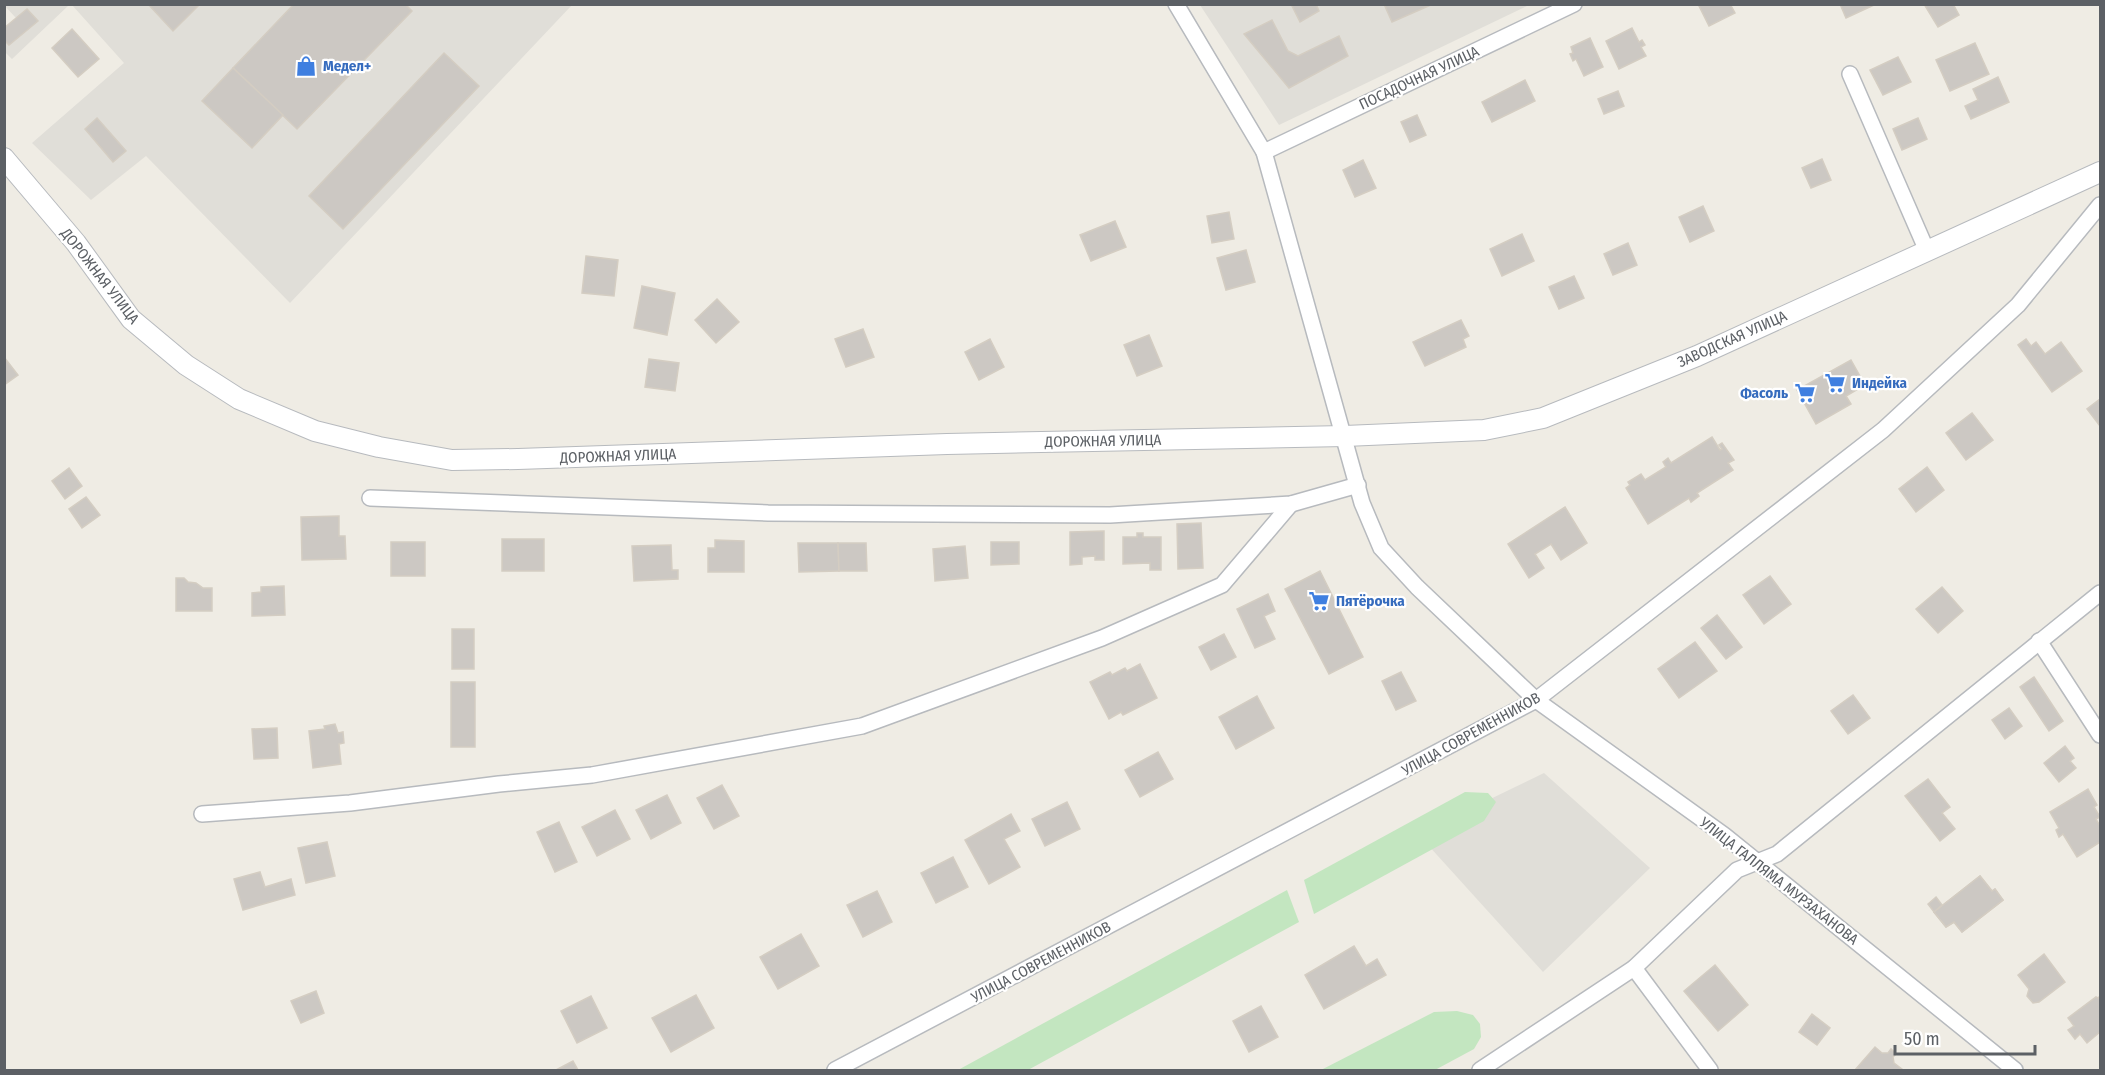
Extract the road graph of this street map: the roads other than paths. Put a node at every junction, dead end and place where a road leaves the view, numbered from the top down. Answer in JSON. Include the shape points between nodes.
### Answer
{"nodes":[{"id":1,"x":1176,"y":4,"type":"edge"},
{"id":2,"x":1574,"y":4,"type":"edge"},
{"id":3,"x":1850,"y":74,"type":"dead end"},
{"id":4,"x":1264,"y":152,"type":"junction"},
{"id":5,"x":4,"y":158,"type":"edge"},
{"id":6,"x":2100,"y":172,"type":"edge"},
{"id":7,"x":2100,"y":205,"type":"edge"},
{"id":8,"x":1927,"y":251,"type":"junction"},
{"id":9,"x":1345,"y":436,"type":"junction"},
{"id":10,"x":1358,"y":485,"type":"junction"},
{"id":11,"x":370,"y":498,"type":"dead end"},
{"id":12,"x":1291,"y":504,"type":"junction"},
{"id":13,"x":2100,"y":593,"type":"edge"},
{"id":14,"x":2039,"y":641,"type":"junction"},
{"id":15,"x":1536,"y":700,"type":"junction"},
{"id":16,"x":2100,"y":735,"type":"edge"},
{"id":17,"x":202,"y":814,"type":"dead end"},
{"id":18,"x":1756,"y":861,"type":"junction"},
{"id":19,"x":1634,"y":968,"type":"junction"},
{"id":20,"x":836,"y":1071,"type":"edge"},
{"id":21,"x":1480,"y":1071,"type":"edge"},
{"id":22,"x":1710,"y":1071,"type":"edge"},
{"id":23,"x":2015,"y":1071,"type":"edge"}],
"edges":[{"from":1,"to":4,"type":"street","name":"УЛИЦА ГАЛЛЯМА МУРЗАХАНОВА"},
{"from":2,"to":4,"type":"street","name":"ПОСАДОЧНАЯ УЛИЦА"},
{"from":3,"to":8,"type":"street"},
{"from":4,"to":9,"type":"street","name":"УЛИЦА ГАЛЛЯМА МУРЗАХАНОВА"},
{"from":5,"to":9,"type":"street","name":"ДОРОЖНАЯ УЛИЦА","via":[[76,243],[130,319],[186,365],[239,399],[293,422],[379,447],[452,460],[507,460],[936,444]]},
{"from":6,"to":8,"type":"street","name":"ЗАВОДСКАЯ УЛИЦА"},
{"from":7,"to":15,"type":"street","name":"УЛИЦА СОВРЕМЕННИКОВ","via":[[2018,305],[1883,430]]},
{"from":8,"to":9,"type":"street","name":"ЗАВОДСКАЯ УЛИЦА","via":[[1697,356],[1543,418],[1484,430]]},
{"from":9,"to":10,"type":"street","name":"УЛИЦА ГАЛЛЯМА МУРЗАХАНОВА"},
{"from":10,"to":12,"type":"street"},
{"from":10,"to":15,"type":"street","name":"УЛИЦА ГАЛЛЯМА МУРЗАХАНОВА","via":[[1382,548],[1417,587]]},
{"from":11,"to":12,"type":"street","via":[[896,514],[1110,515]]},
{"from":12,"to":17,"type":"street","via":[[1222,585],[1102,638],[862,726],[592,775],[350,803]]},
{"from":13,"to":14,"type":"street"},
{"from":14,"to":16,"type":"street"},
{"from":14,"to":18,"type":"street","via":[[1777,854]]},
{"from":15,"to":18,"type":"street","name":"УЛИЦА ГАЛЛЯМА МУРЗАХАНОВА"},
{"from":15,"to":20,"type":"street","name":"УЛИЦА СОВРЕМЕННИКОВ"},
{"from":18,"to":19,"type":"street","via":[[1737,870]]},
{"from":18,"to":23,"type":"street","name":"УЛИЦА ГАЛЛЯМА МУРЗАХАНОВА"},
{"from":19,"to":21,"type":"street"},
{"from":19,"to":22,"type":"street"}]}
